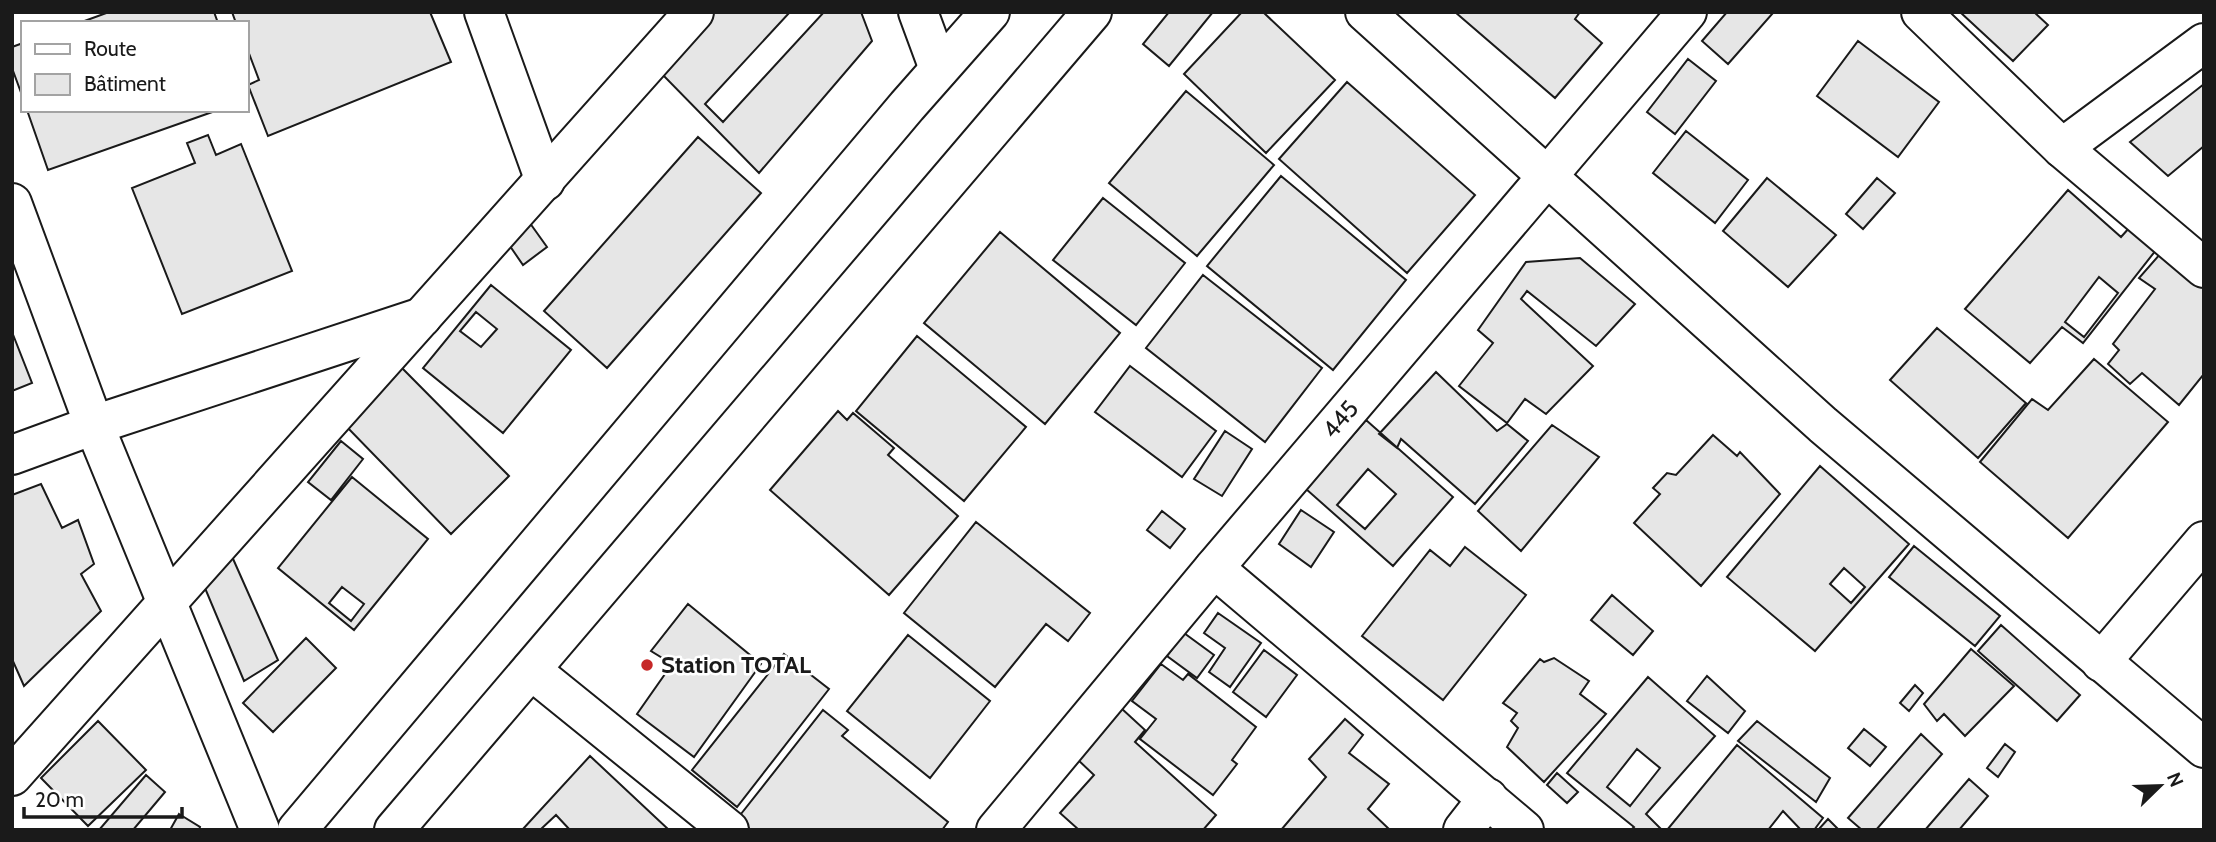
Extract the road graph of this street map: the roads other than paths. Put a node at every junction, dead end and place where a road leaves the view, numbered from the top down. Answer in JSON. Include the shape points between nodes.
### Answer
{"nodes":[{"id":1,"x":484,"y":12,"type":"edge"},
{"id":2,"x":694,"y":12,"type":"edge"},
{"id":3,"x":918,"y":12,"type":"edge"},
{"id":4,"x":990,"y":12,"type":"edge"},
{"id":5,"x":1092,"y":12,"type":"edge"},
{"id":6,"x":1365,"y":12,"type":"edge"},
{"id":7,"x":1687,"y":12,"type":"edge"},
{"id":8,"x":1921,"y":12,"type":"edge"},
{"id":9,"x":2204,"y":43,"type":"edge"},
{"id":10,"x":939,"y":69,"type":"junction"},
{"id":11,"x":2062,"y":148,"type":"junction"},
{"id":12,"x":1547,"y":176,"type":"junction"},
{"id":13,"x":545,"y":181,"type":"junction"},
{"id":14,"x":12,"y":203,"type":"edge"},
{"id":15,"x":2204,"y":268,"type":"edge"},
{"id":16,"x":424,"y":316,"type":"junction"},
{"id":17,"x":94,"y":425,"type":"junction"},
{"id":18,"x":12,"y":455,"type":"edge"},
{"id":19,"x":2204,"y":541,"type":"edge"},
{"id":20,"x":1213,"y":568,"type":"junction"},
{"id":21,"x":168,"y":601,"type":"junction"},
{"id":22,"x":2101,"y":663,"type":"junction"},
{"id":23,"x":531,"y":670,"type":"junction"},
{"id":24,"x":2204,"y":748,"type":"edge"},
{"id":25,"x":12,"y":776,"type":"edge"},
{"id":26,"x":1488,"y":798,"type":"junction"},
{"id":27,"x":260,"y":830,"type":"edge"},
{"id":28,"x":297,"y":830,"type":"edge"},
{"id":29,"x":394,"y":830,"type":"edge"},
{"id":30,"x":729,"y":830,"type":"edge"},
{"id":31,"x":996,"y":830,"type":"edge"},
{"id":32,"x":1463,"y":830,"type":"edge"},
{"id":33,"x":1524,"y":830,"type":"edge"}],
"edges":[{"from":1,"to":13,"type":"street"},
{"from":2,"to":13,"type":"street"},
{"from":3,"to":10,"type":"street"},
{"from":4,"to":10,"type":"street"},
{"from":5,"to":23,"type":"street"},
{"from":6,"to":12,"type":"street"},
{"from":7,"to":12,"type":"street","name":"445"},
{"from":8,"to":11,"type":"street"},
{"from":9,"to":11,"type":"street"},
{"from":10,"to":28,"type":"street"},
{"from":11,"to":15,"type":"street"},
{"from":12,"to":20,"type":"street","name":"445"},
{"from":12,"to":22,"type":"street","via":[[1823,425]]},
{"from":13,"to":16,"type":"street"},
{"from":14,"to":17,"type":"street"},
{"from":16,"to":17,"type":"street"},
{"from":16,"to":21,"type":"street"},
{"from":17,"to":18,"type":"street"},
{"from":17,"to":21,"type":"street"},
{"from":19,"to":22,"type":"street"},
{"from":20,"to":26,"type":"street"},
{"from":20,"to":31,"type":"street","name":"445"},
{"from":21,"to":25,"type":"street"},
{"from":21,"to":27,"type":"street"},
{"from":22,"to":24,"type":"street"},
{"from":23,"to":29,"type":"street"},
{"from":23,"to":30,"type":"street"},
{"from":26,"to":32,"type":"street"},
{"from":26,"to":33,"type":"street"}]}
